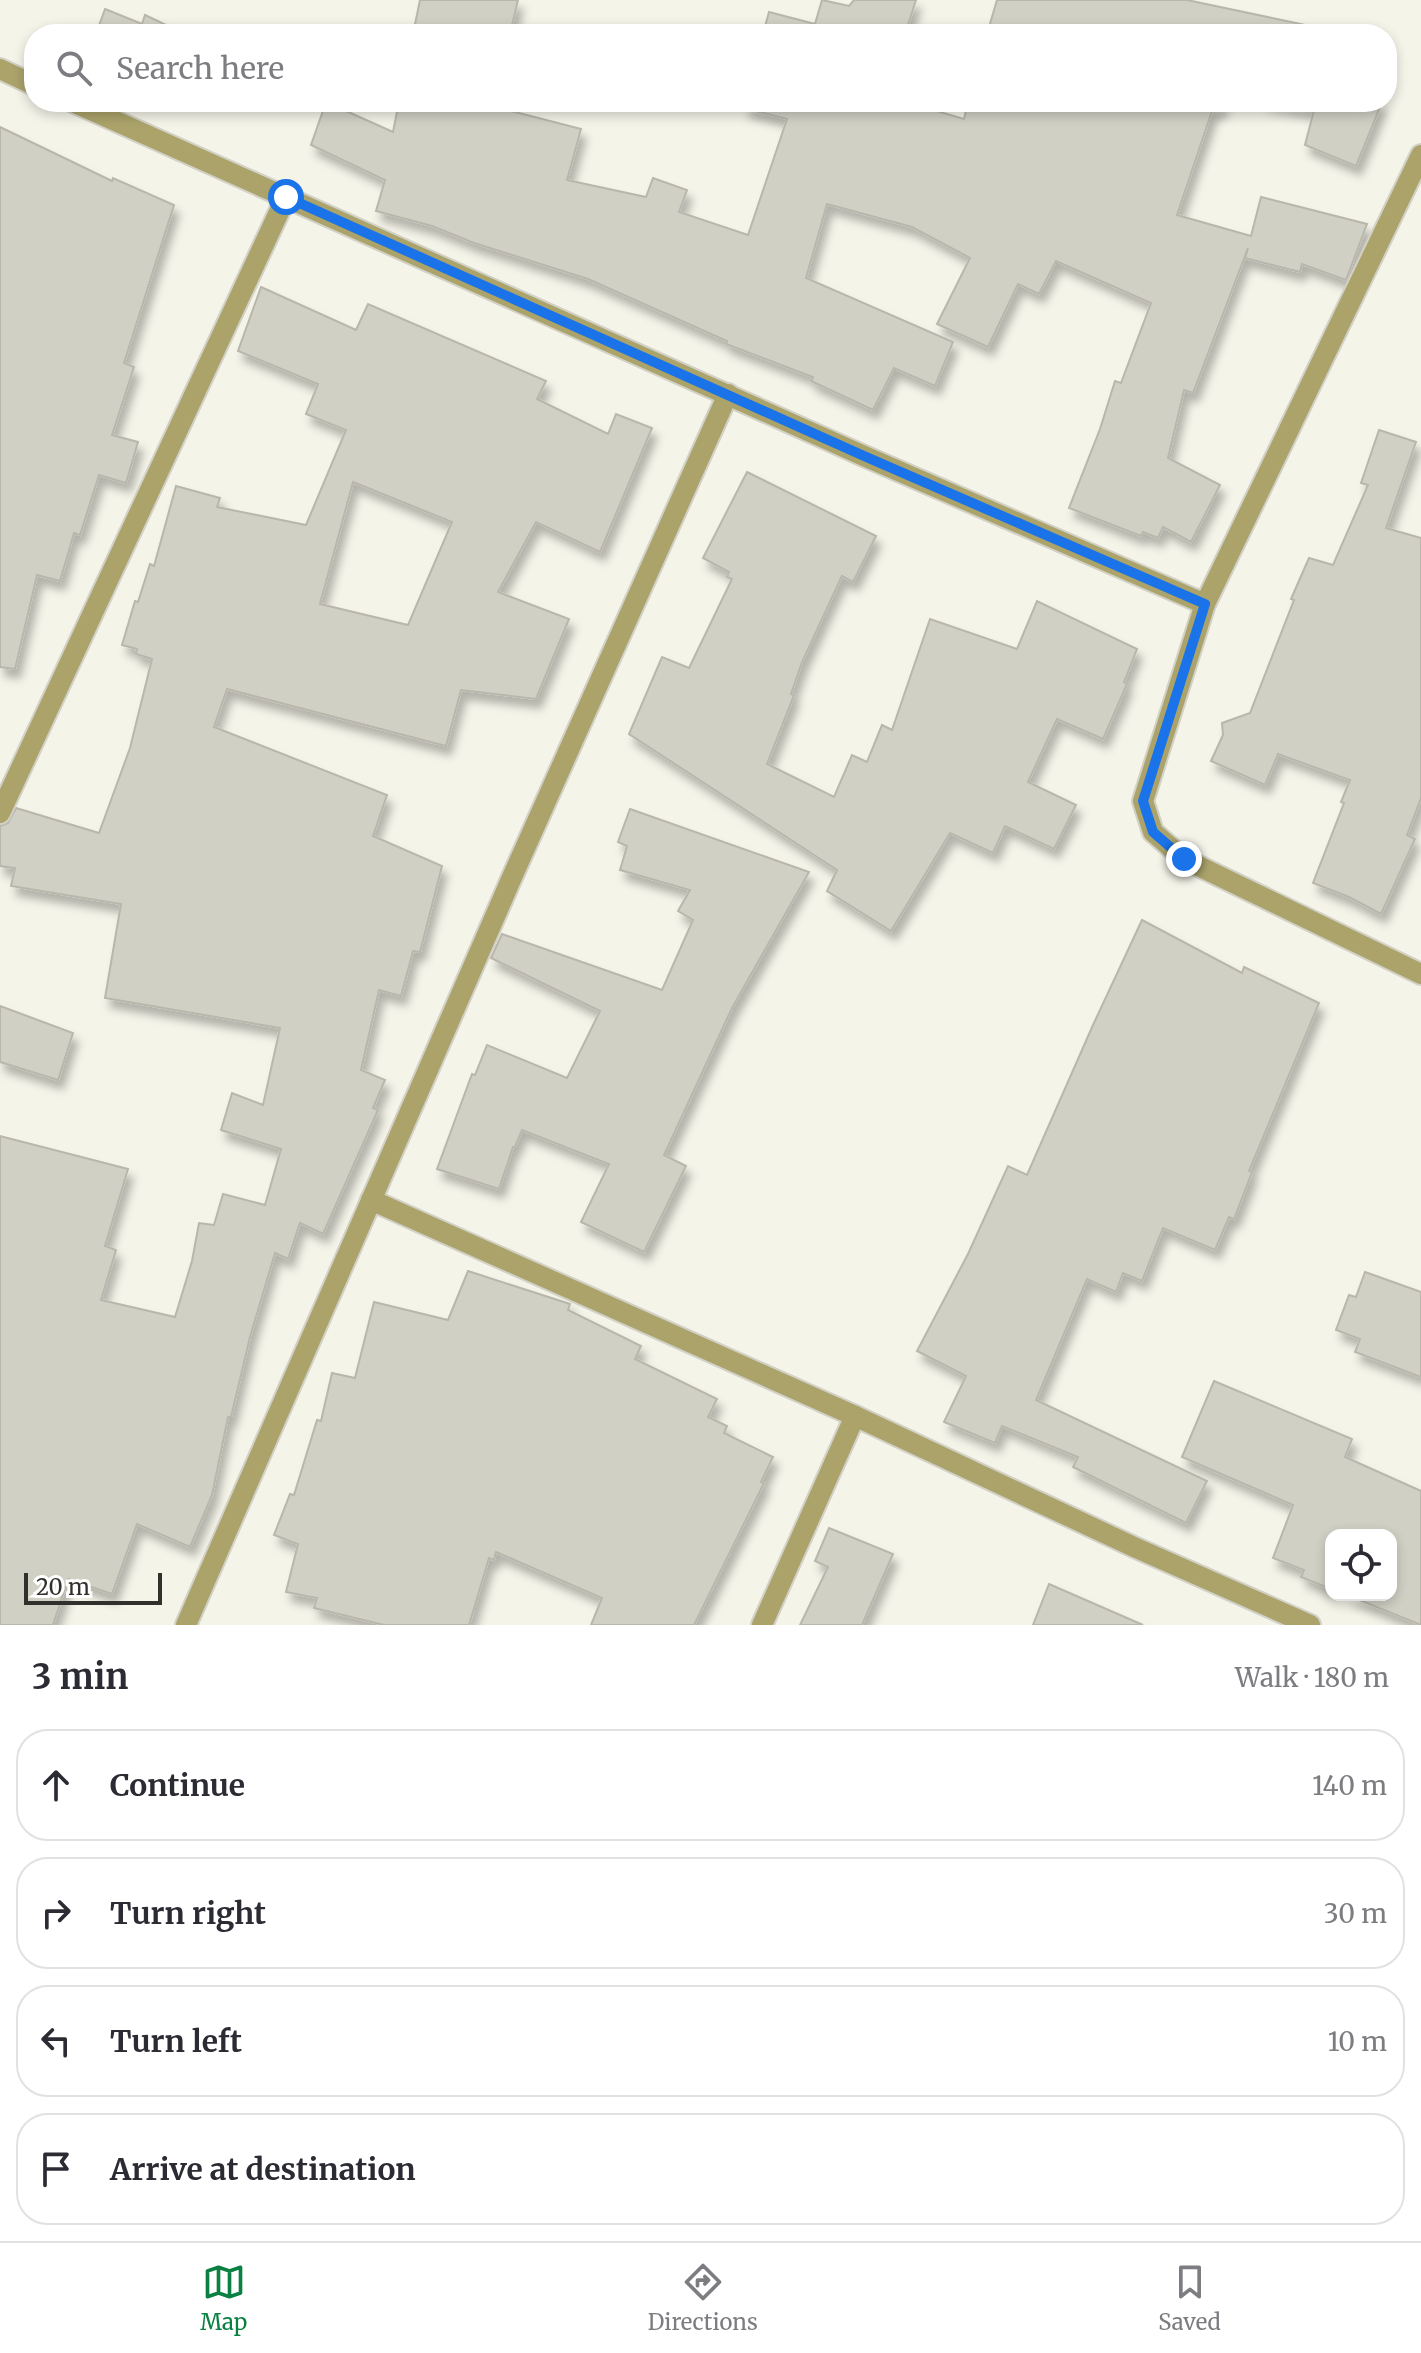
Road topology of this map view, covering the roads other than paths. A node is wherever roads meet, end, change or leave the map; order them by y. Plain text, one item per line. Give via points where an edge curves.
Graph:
1 (0, 69) edge
2 (24, 80) edge
3 (95, 112) edge
4 (1421, 155) edge
5 (286, 197) junction
6 (728, 394) junction
7 (1205, 604) junction
8 (0, 813) edge
9 (1421, 974) edge
10 (371, 1200) junction
11 (855, 1416) junction
12 (186, 1625) edge
13 (762, 1625) edge
14 (1310, 1625) edge

1 - 2 street
3 - 5 street
4 - 7 street
5 - 6 street
5 - 8 street
6 - 7 street
6 - 10 street
7 - 9 street via 1143,801 1153,832 1184,859
10 - 11 street
10 - 12 street
11 - 13 street
11 - 14 street

